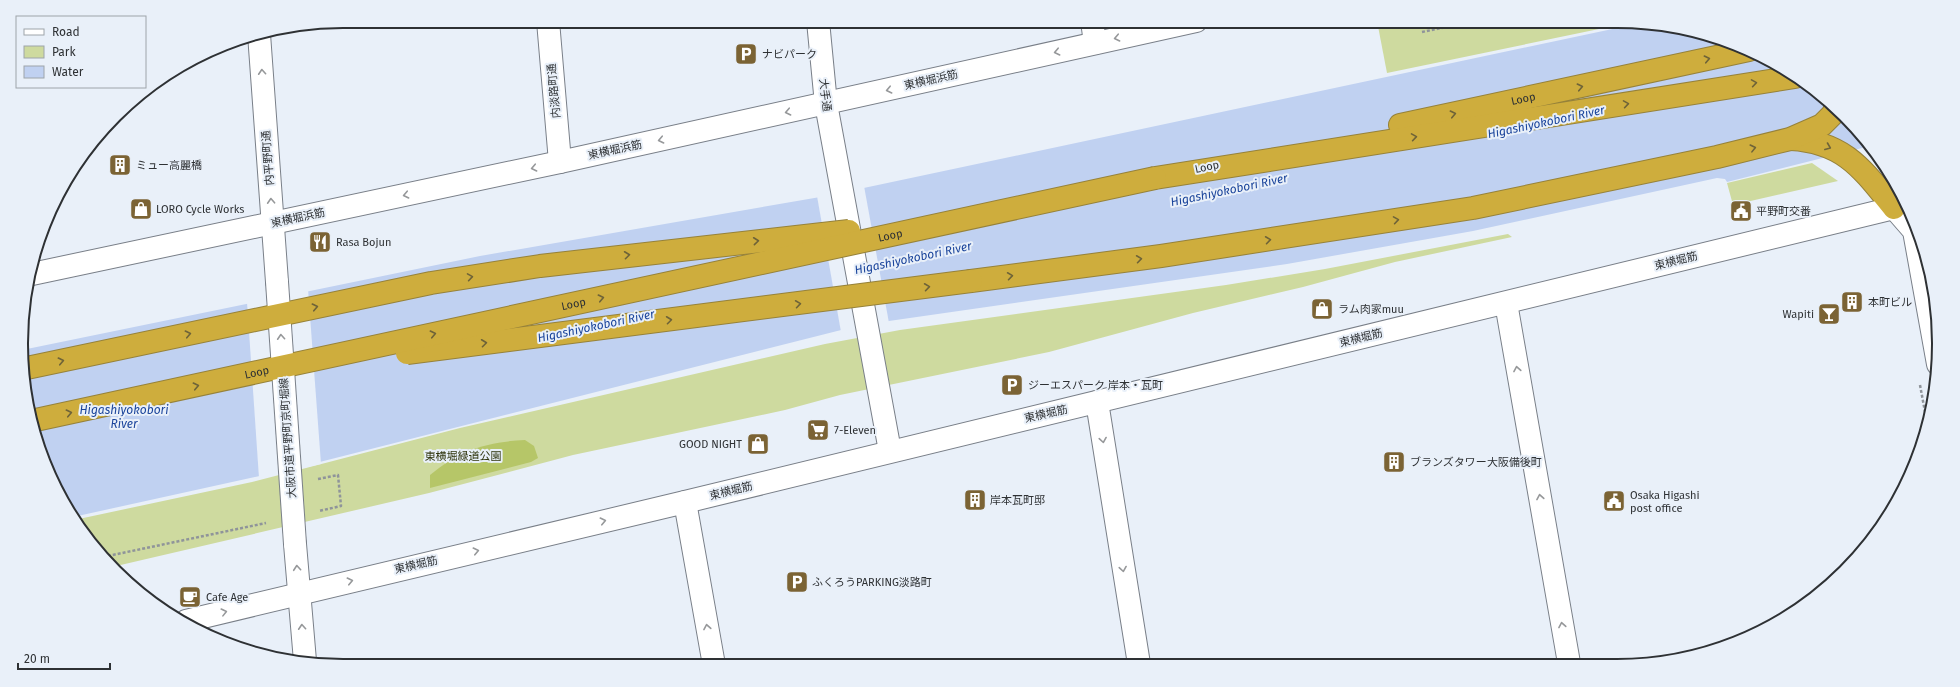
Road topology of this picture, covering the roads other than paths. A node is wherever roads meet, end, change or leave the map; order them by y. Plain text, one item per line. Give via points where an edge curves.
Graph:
1 (549, 28) edge
2 (819, 28) edge
3 (1093, 28) edge
4 (1164, 28) edge
5 (259, 40) edge
6 (1095, 43) junction
7 (1738, 52) edge
8 (1787, 78) edge
9 (826, 104) junction
10 (1833, 114) edge
11 (1790, 139) junction
12 (560, 162) junction
13 (1155, 178) junction
14 (1900, 207) edge
15 (963, 218) junction
16 (272, 223) junction
17 (1917, 250) edge
18 (36, 273) edge
19 (277, 282) joint
20 (1506, 303) junction
21 (1931, 326) edge
22 (29, 367) edge
23 (238, 377) junction
24 (1097, 402) junction
25 (38, 420) edge
26 (890, 451) junction
27 (685, 502) junction
28 (300, 593) junction
29 (191, 620) edge
30 (305, 656) edge
31 (713, 659) edge
32 (1138, 659) edge
33 (1568, 659) edge

1 - 12 street, 内淡路町通
2 - 9 street, 大手通
3 - 6 street
4 -> 6 street, 東横堀浜筋
16 -> 5 street, 内平野町通
6 -> 9 street, 東横堀浜筋
13 -> 7 highway, Loop
13 -> 8 highway
9 -> 12 street, 東横堀浜筋
9 - 26 street, 大手通, bridge via 877,392
10 - 11 highway via 1822,125
11 -> 14 highway via 1815,142 1839,151 1860,166 1876,186
23 -> 11 highway, bridge via 450,347 1161,256 1324,232 1473,208 1717,157
12 -> 16 street, 東横堀浜筋
13 - 15 highway, Loop, bridge
14 - 20 street, 東横堀筋
22 -> 15 highway, bridge via 432,283 556,264
23 -> 15 highway, Loop, bridge
16 - 18 street, 東横堀浜筋
16 - 19 street, 内平野町通
17 - 21 street
28 -> 19 street, 大阪市道平野町京町堀線, bridge
20 - 24 street, 東横堀筋
33 -> 20 street
25 -> 23 highway, Loop, bridge
24 - 26 street, 東横堀筋
24 -> 32 street
26 - 27 street, 東横堀筋
28 -> 27 street, 東横堀筋
31 -> 27 street
29 -> 28 street, 東横堀筋
30 -> 28 street, 大阪市道平野町京町堀線

